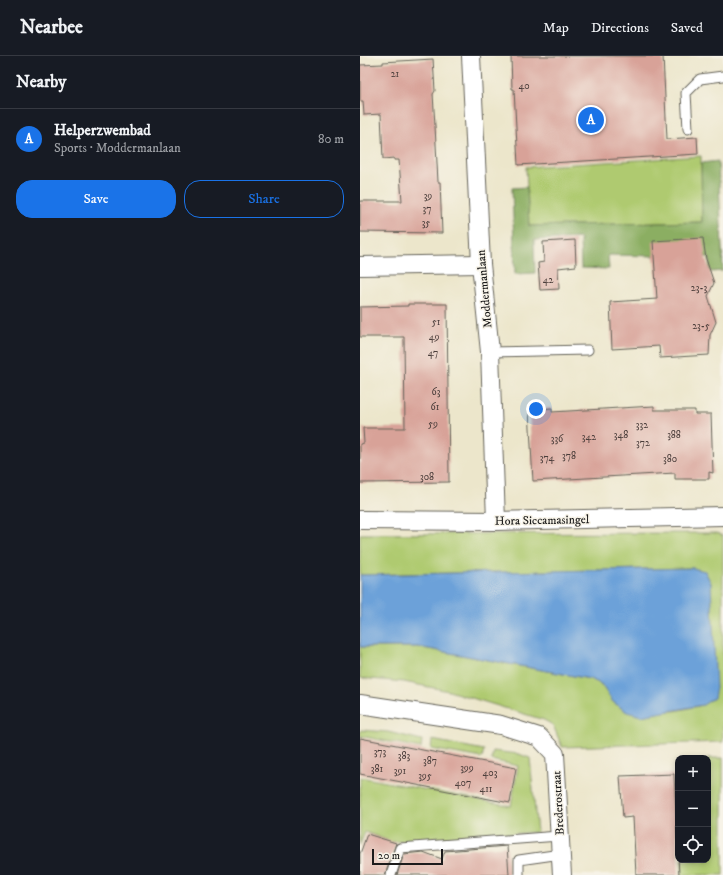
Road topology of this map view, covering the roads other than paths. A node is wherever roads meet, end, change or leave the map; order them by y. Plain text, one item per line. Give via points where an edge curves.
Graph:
1 (471, 56) edge
2 (723, 76) edge
3 (688, 129) dead end
4 (481, 264) junction
5 (360, 266) edge
6 (588, 350) dead end
7 (490, 352) junction
8 (723, 516) edge
9 (360, 520) edge
10 (496, 521) junction
11 (360, 704) edge
12 (560, 845) junction
13 (391, 875) edge
14 (519, 875) edge
15 (562, 875) edge

1 - 4 street, Moddermanlaan
2 - 3 lane via 700,79 686,93
4 - 5 street
4 - 7 street, Moddermanlaan
6 - 7 lane
7 - 10 street, Moddermanlaan
8 - 10 street, Hora Siccamasingel
9 - 10 street, Hora Siccamasingel
11 - 12 street, Brederostraat via 502,725 539,737 555,754
12 - 13 lane via 400,848
12 - 14 lane via 518,860
12 - 15 street, Brederostraat

